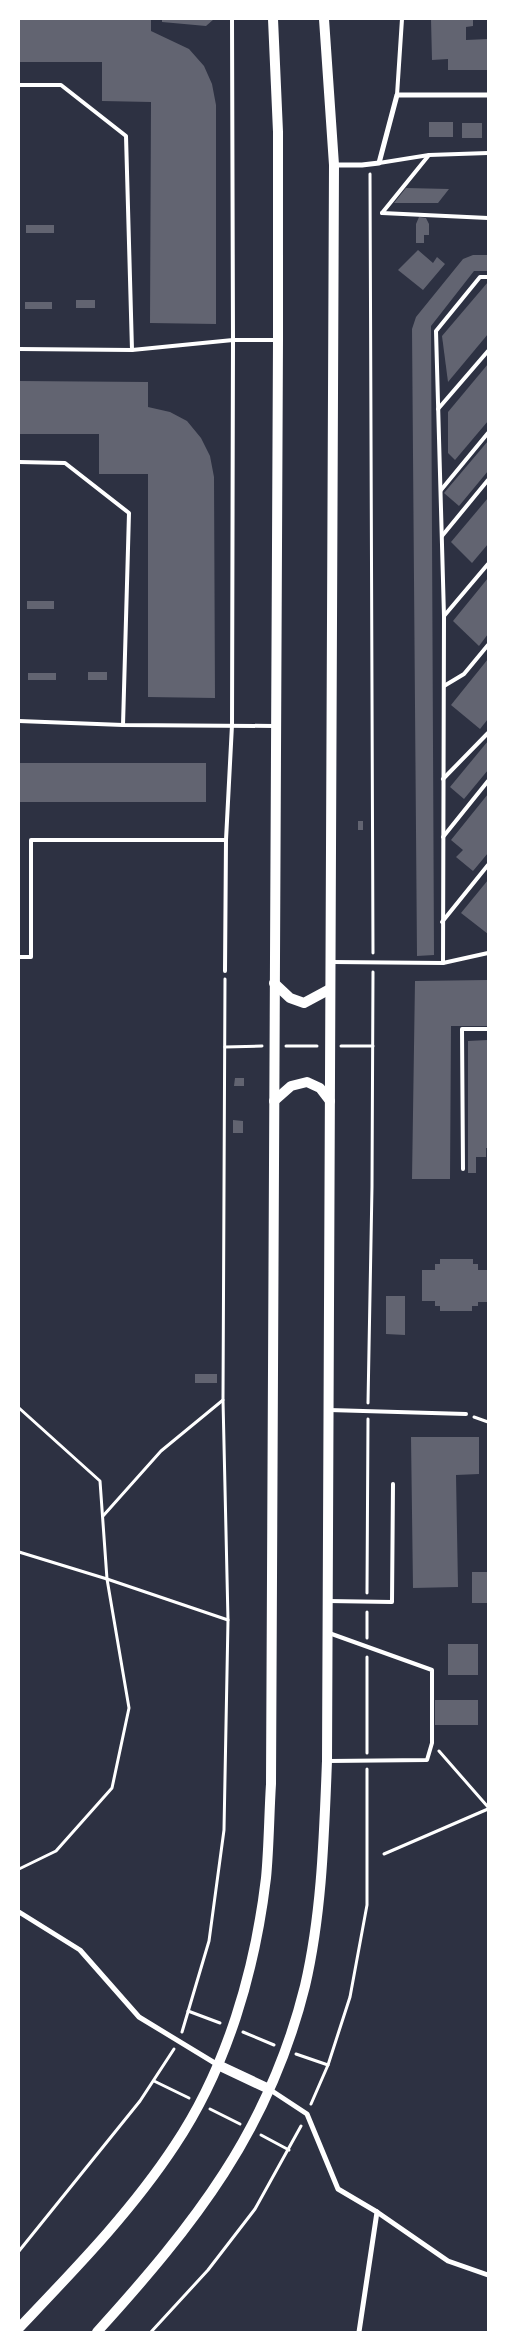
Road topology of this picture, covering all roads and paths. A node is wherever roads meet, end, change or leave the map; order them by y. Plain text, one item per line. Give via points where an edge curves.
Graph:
1 (232, 19) edge
2 (273, 19) edge
3 (324, 19) edge
4 (402, 19) edge
5 (19, 85) edge
6 (397, 95) junction
7 (488, 95) edge
8 (488, 152) edge
9 (429, 155) junction
10 (379, 163) junction
11 (370, 164) junction
12 (334, 165) junction
13 (488, 218) edge
14 (488, 277) edge
15 (234, 340) junction
16 (278, 340) junction
17 (19, 349) edge
18 (132, 350) junction
19 (488, 351) edge
20 (438, 410) junction
21 (488, 433) edge
22 (19, 462) edge
23 (488, 480) edge
24 (441, 490) junction
25 (442, 536) junction
26 (488, 564) edge
27 (444, 616) junction
28 (488, 645) edge
29 (444, 686) junction
30 (19, 721) edge
31 (123, 725) junction
32 (232, 725) junction
33 (276, 726) junction
34 (488, 733) edge
35 (443, 778) junction
36 (488, 781) edge
37 (443, 837) junction
38 (226, 840) junction
39 (488, 865) edge
40 (442, 922) junction
41 (488, 947) edge
42 (486, 953) edge
43 (19, 957) edge
44 (330, 962) junction
45 (373, 962) junction
46 (443, 963) junction
47 (225, 971) joint
48 (274, 983) junction
49 (330, 989) junction
50 (488, 1029) edge
51 (274, 1046) junction
52 (331, 1046) junction
53 (373, 1046) junction
54 (225, 1047) junction
55 (330, 1101) junction
56 (274, 1102) junction
57 (463, 1169) dead end
58 (223, 1400) junction
59 (19, 1408) edge
60 (329, 1410) junction
61 (368, 1411) junction
62 (466, 1414) joint
63 (488, 1422) edge
64 (393, 1484) dead end
65 (102, 1517) junction
66 (19, 1552) edge
67 (106, 1579) junction
68 (367, 1600) junction
69 (328, 1601) junction
70 (228, 1620) junction
71 (328, 1632) junction
72 (368, 1647) junction
73 (432, 1743) junction
74 (367, 1760) junction
75 (327, 1761) junction
76 (488, 1808) edge
77 (384, 1854) dead end
78 (19, 1869) edge
79 (19, 1912) edge
80 (188, 2011) junction
81 (232, 2028) junction
82 (180, 2041) junction
83 (286, 2050) junction
84 (218, 2065) junction
85 (328, 2065) junction
86 (154, 2080) junction
87 (270, 2090) junction
88 (199, 2103) junction
89 (306, 2114) junction
90 (251, 2129) junction
91 (289, 2150) junction
92 (377, 2212) junction
93 (19, 2251) edge
94 (488, 2275) edge
95 (19, 2328) edge
96 (97, 2332) edge
97 (151, 2332) edge
98 (359, 2332) edge

1 - 15 lane
2 - 16 main road via 278,132
3 - 12 main road
4 - 6 lane
5 - 18 lane via 61,84 126,136
6 - 7 street
6 - 10 street
8 - 9 lane
9 - 10 lane
9 - 13 lane via 382,214
10 - 11 street
11 - 12 street
11 - 45 path
12 - 44 main road
14 - 20 lane via 480,277 436,331
15 - 16 lane
15 - 18 lane
15 - 32 lane
16 - 33 main road
17 - 18 lane
19 - 20 lane
20 - 24 lane
21 - 24 lane
22 - 31 lane via 65,462 129,513
23 - 25 lane
24 - 25 lane
25 - 27 lane
26 - 27 lane
27 - 29 lane
28 - 29 lane via 464,674
29 - 35 lane
30 - 31 lane
31 - 32 lane
32 - 33 lane
32 - 38 lane
33 - 48 main road
34 - 35 lane
35 - 37 lane
36 - 37 lane
37 - 40 lane
38 - 43 lane via 31,840 31,957
38 - 47 lane
39 - 40 lane
40 - 46 lane
41 - 42 lane
42 - 46 lane
44 - 45 lane
44 - 49 main road
45 - 46 lane
45 - 53 path
47 - 54 path
48 - 49 main road via 290,998 304,1003
48 - 51 main road
49 - 52 main road
50 - 57 lane via 462,1029
51 - 52 path
51 - 54 path
51 - 56 main road
52 - 53 path
52 - 55 main road
53 - 61 path
54 - 58 path
55 - 56 main road via 320,1088 307,1082 291,1086
55 - 60 main road
56 - 81 main road via 271,1784 266,1878 250,1966
58 - 65 path via 161,1451
58 - 70 path
59 - 65 path via 100,1482
60 - 61 lane
60 - 69 main road
61 - 62 lane
61 - 68 path
62 - 63 path
64 - 68 lane via 392,1602
65 - 67 path
66 - 67 path
67 - 70 path
67 - 78 path via 129,1708 112,1788 56,1851
68 - 69 lane
68 - 72 path
69 - 71 main road
70 - 80 path via 224,1830 209,1942
71 - 72 lane
71 - 75 main road
72 - 73 lane via 432,1670
72 - 74 path
73 - 74 lane via 427,1760
73 - 76 path
74 - 75 lane
74 - 85 path via 368,1905 350,1996
75 - 83 main road via 316,1922 305,1985
76 - 77 path
79 - 82 street via 80,1950 140,2017
80 - 81 path
80 - 82 path
81 - 83 path
81 - 84 main road
82 - 84 street
82 - 86 path
83 - 85 path
83 - 87 main road
84 - 87 main road
84 - 88 main road
85 - 89 path
86 - 88 path
86 - 93 path
87 - 89 street
87 - 90 main road
88 - 90 path
88 - 95 main road via 176,2144 140,2193 100,2243
89 - 91 path
89 - 92 street via 338,2189
90 - 91 path
90 - 96 main road via 199,2213 159,2264
91 - 97 path via 255,2209 208,2270
92 - 94 street via 448,2261
92 - 98 street

